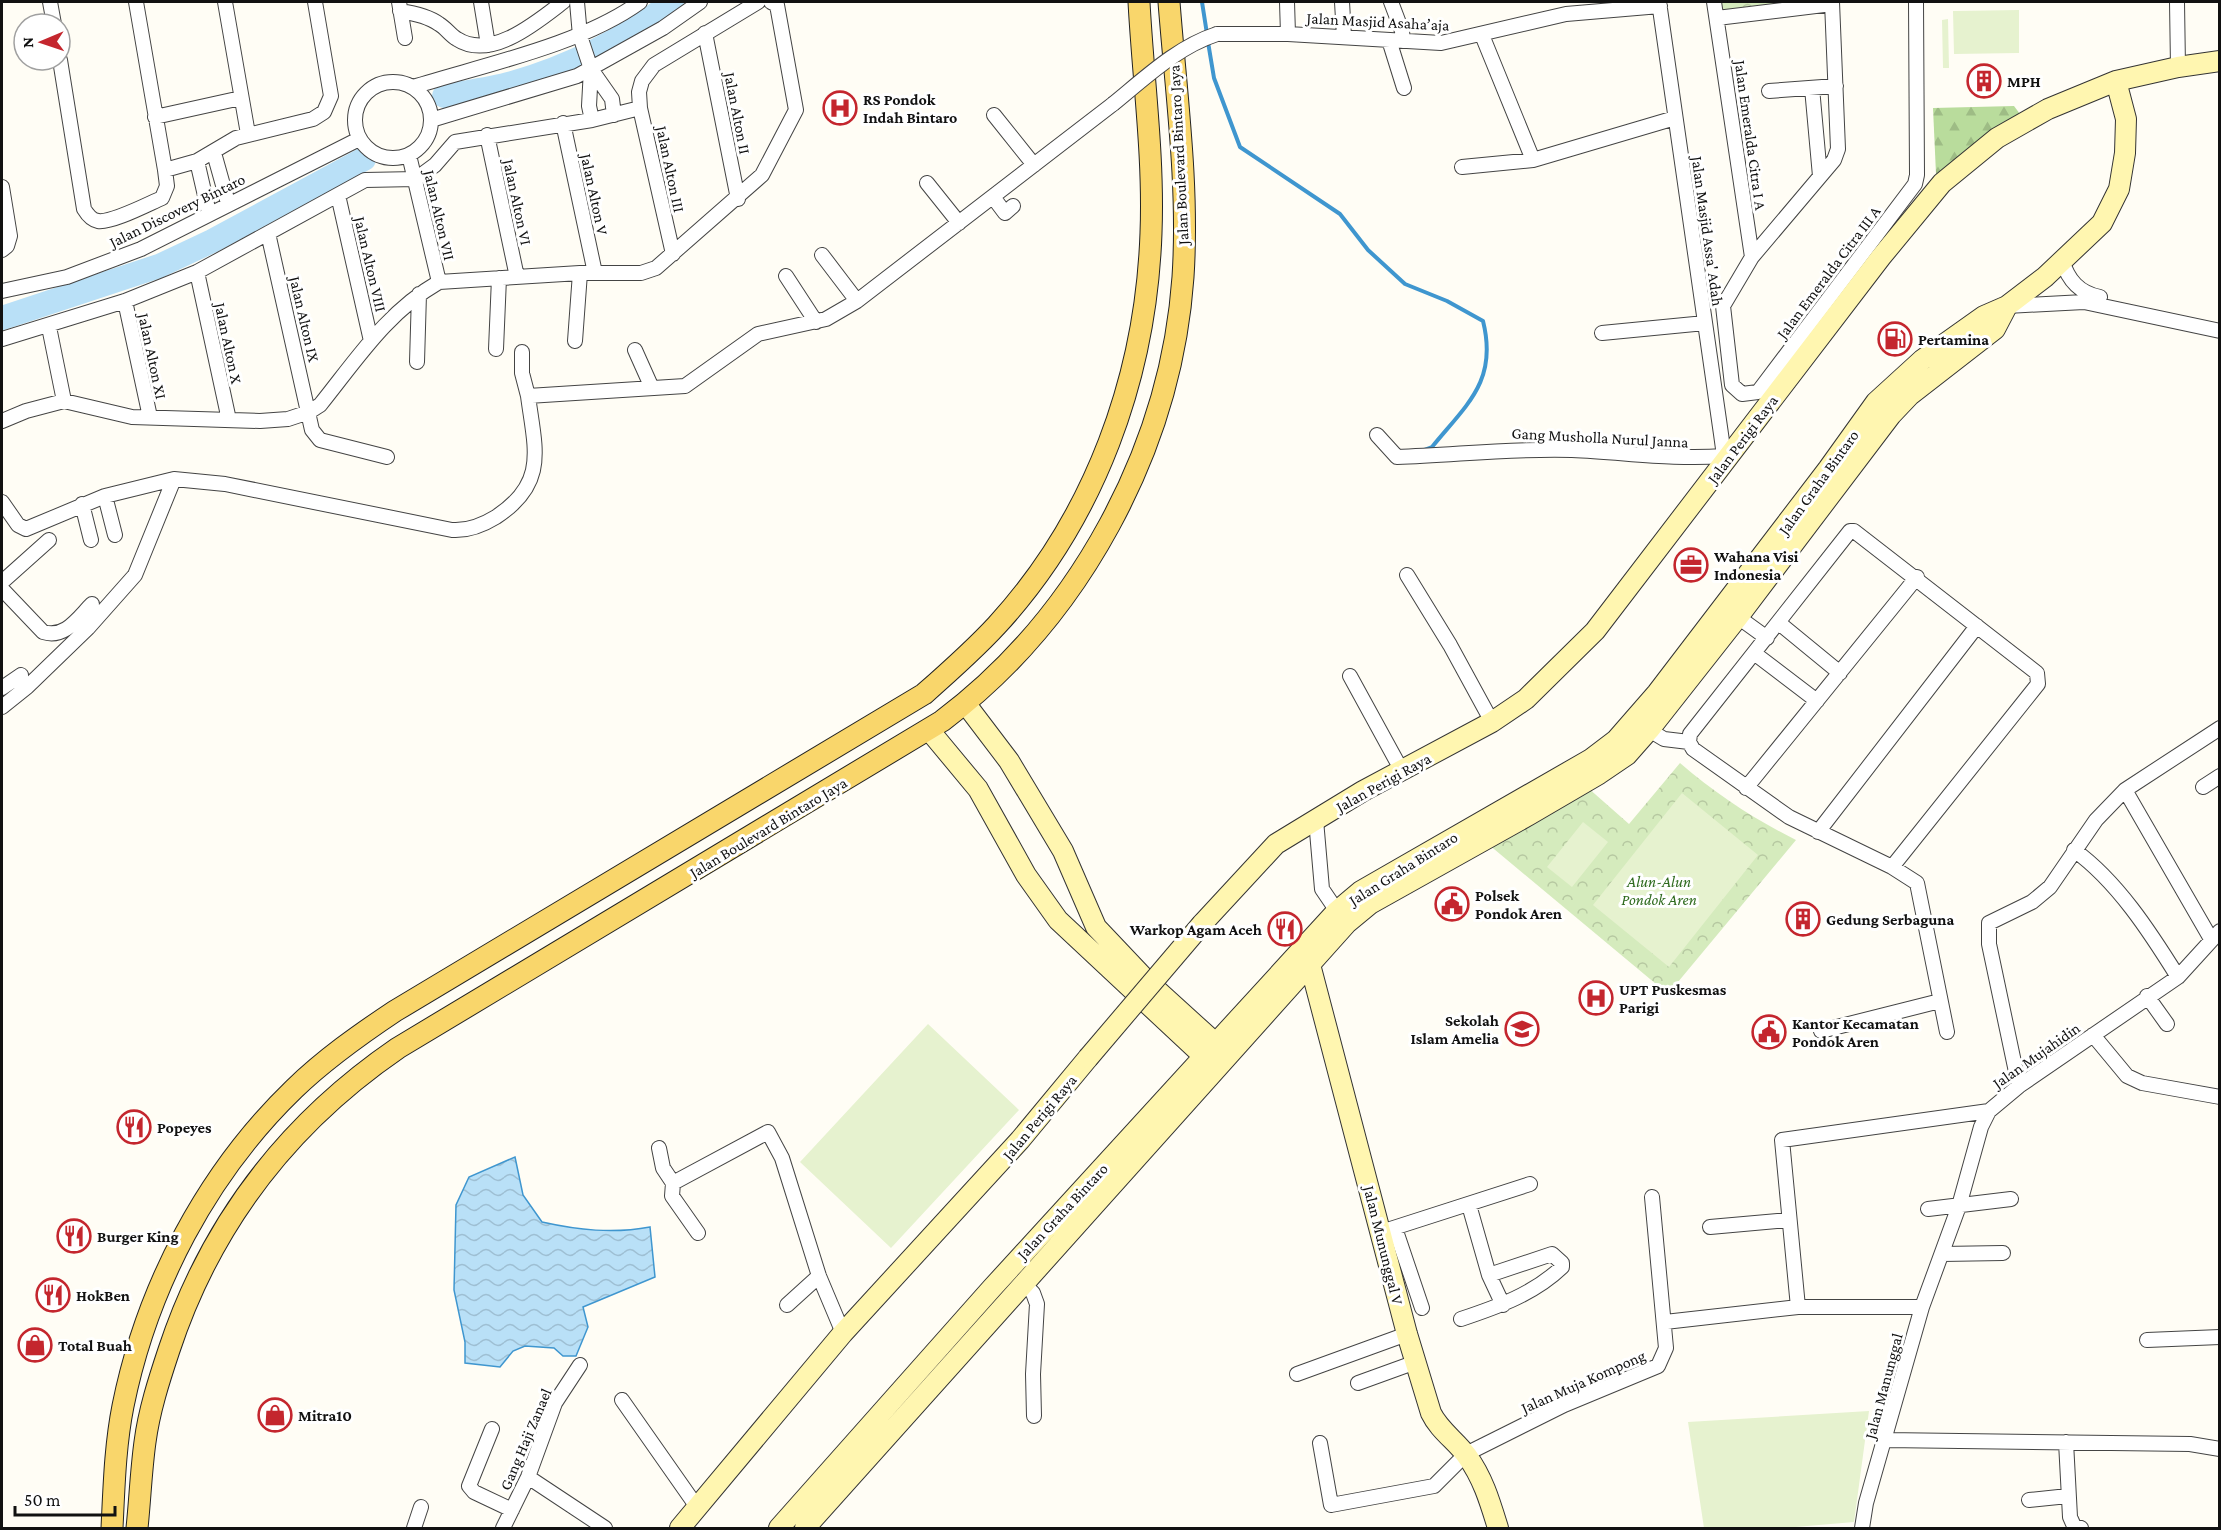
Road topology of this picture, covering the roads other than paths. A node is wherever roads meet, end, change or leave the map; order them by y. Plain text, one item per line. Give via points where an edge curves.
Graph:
1 (136, 2) edge
2 (225, 2) edge
3 (315, 2) edge
4 (481, 2) edge
5 (563, 2) edge
6 (577, 2) edge
7 (585, 2) edge
8 (640, 2) edge
9 (700, 2) edge
10 (758, 2) edge
11 (1138, 2) edge
12 (1169, 2) edge
13 (1287, 2) edge
14 (1342, 2) edge
15 (1391, 2) edge
16 (1714, 2) edge
17 (1916, 2) edge
18 (2177, 2) edge
19 (774, 3) edge
20 (1832, 3) edge
21 (1660, 4) edge
22 (399, 6) edge
23 (1717, 18) junction
24 (705, 33) junction
25 (1288, 34) junction
26 (1482, 35) junction
27 (1344, 36) junction
28 (405, 38) dead end
29 (581, 40) junction
30 (1396, 41) junction
31 (488, 45) junction
32 (2220, 62) edge
33 (589, 65) junction
34 (2178, 67) junction
35 (62, 72) edge
36 (2141, 75) junction
37 (2116, 81) junction
38 (1836, 86) junction
39 (413, 87) junction
40 (1404, 88) dead end
41 (1812, 88) junction
42 (1769, 91) dead end
43 (241, 98) junction
44 (640, 108) junction
45 (614, 115) junction
46 (994, 115) dead end
47 (155, 117) junction
48 (1675, 118) junction
49 (2126, 119) junction
50 (431, 120) junction
51 (592, 120) junction
52 (563, 123) junction
53 (248, 134) junction
54 (487, 135) junction
55 (359, 139) junction
56 (214, 153) junction
57 (409, 155) junction
58 (1533, 160) junction
59 (197, 162) junction
60 (1034, 165) junction
61 (1461, 167) dead end
62 (165, 170) junction
63 (1820, 176) junction
64 (416, 179) junction
65 (927, 183) dead end
66 (2, 187) edge
67 (339, 195) junction
68 (993, 196) junction
69 (738, 199) junction
70 (228, 203) junction
71 (1013, 206) dead end
72 (209, 213) junction
73 (960, 223) junction
74 (268, 233) junction
75 (2, 250) edge
76 (673, 254) junction
77 (822, 255) dead end
78 (1752, 257) junction
79 (2062, 260) junction
80 (197, 272) junction
81 (580, 273) junction
82 (595, 273) junction
83 (786, 276) dead end
84 (517, 277) junction
85 (499, 278) junction
86 (439, 282) junction
87 (2, 291) edge
88 (419, 294) junction
89 (2085, 298) junction
90 (125, 301) junction
91 (857, 301) junction
92 (2007, 306) junction
93 (816, 322) junction
94 (1143, 322) junction
95 (1705, 322) junction
96 (2220, 322) edge
97 (49, 327) junction
98 (1177, 329) junction
99 (2220, 331) edge
100 (1602, 333) dead end
101 (2, 339) edge
102 (371, 341) junction
103 (575, 341) dead end
104 (496, 349) dead end
105 (635, 350) dead end
106 (522, 352) dead end
107 (417, 362) dead end
108 (652, 388) junction
109 (528, 396) junction
110 (64, 401) junction
111 (309, 412) junction
112 (150, 417) junction
113 (228, 420) junction
114 (2, 421) edge
115 (1377, 435) dead end
116 (387, 457) dead end
117 (1726, 457) junction
118 (174, 479) junction
119 (105, 496) junction
120 (2, 502) edge
121 (82, 504) junction
122 (115, 535) dead end
123 (49, 540) dead end
124 (91, 540) dead end
125 (1407, 575) dead end
126 (1917, 577) junction
127 (2, 582) edge
128 (2, 589) edge
129 (92, 604) dead end
130 (1731, 612) junction
131 (1779, 623) junction
132 (1977, 626) junction
133 (1767, 638) junction
134 (1754, 653) junction
135 (1840, 673) junction
136 (21, 675) dead end
137 (1350, 676) dead end
138 (2, 688) edge
139 (1817, 701) junction
140 (965, 703) junction
141 (2, 706) edge
142 (1491, 722) junction
143 (2220, 728) edge
144 (929, 730) junction
145 (1649, 730) junction
146 (1689, 742) junction
147 (1402, 771) junction
148 (2220, 776) edge
149 (2203, 787) dead end
150 (1746, 788) junction
151 (2125, 790) junction
152 (1316, 820) junction
153 (1818, 832) junction
154 (1473, 835) junction
155 (2074, 850) junction
156 (1892, 867) junction
157 (1342, 918) junction
158 (2215, 935) edge
159 (1307, 954) junction
160 (2178, 978) junction
161 (2147, 996) junction
162 (1940, 1001) junction
163 (2167, 1024) dead end
164 (1821, 1031) dead end
165 (1947, 1032) dead end
166 (2094, 1035) junction
167 (1217, 1057) junction
168 (2019, 1086) junction
169 (2220, 1097) edge
170 (1989, 1111) junction
171 (659, 1148) dead end
172 (673, 1183) junction
173 (1530, 1184) dead end
174 (1652, 1197) dead end
175 (2011, 1199) dead end
176 (1469, 1205) junction
177 (1959, 1206) junction
178 (1928, 1209) dead end
179 (1789, 1220) junction
180 (1710, 1227) dead end
181 (1388, 1230) junction
182 (698, 1233) dead end
183 (2002, 1253) dead end
184 (1942, 1254) junction
185 (1489, 1275) junction
186 (819, 1276) junction
187 (1023, 1283) junction
188 (992, 1288) junction
189 (1007, 1301) junction
190 (787, 1305) dead end
191 (1503, 1305) junction
192 (1922, 1307) junction
193 (1422, 1308) dead end
194 (1798, 1308) junction
195 (1461, 1319) dead end
196 (1665, 1322) junction
197 (843, 1333) junction
198 (1407, 1334) junction
199 (2220, 1337) edge
200 (2147, 1340) dead end
201 (1416, 1362) junction
202 (580, 1365) dead end
203 (1297, 1374) dead end
204 (1358, 1383) dead end
205 (622, 1400) dead end
206 (1034, 1416) dead end
207 (492, 1428) dead end
208 (1886, 1440) junction
209 (2066, 1442) junction
210 (1320, 1443) dead end
211 (2220, 1449) edge
212 (1466, 1454) junction
213 (528, 1477) junction
214 (2068, 1496) junction
215 (2029, 1500) dead end
216 (421, 1507) dead end
217 (697, 1507) junction
218 (512, 1510) junction
219 (112, 1528) edge
220 (137, 1528) edge
221 (414, 1528) edge
222 (503, 1528) edge
223 (605, 1528) edge
224 (680, 1528) edge
225 (779, 1528) edge
226 (805, 1528) edge
227 (1498, 1528) edge
228 (1862, 1528) edge
229 (2080, 1528) edge

1 - 47 street
2 - 43 street
3 - 53 street via 331,93 329,104 313,119
4 - 31 street
5 - 31 street via 529,28
6 - 29 street
7 - 29 street
8 - 29 street
9 - 33 street via 663,28
10 - 24 street
11 - 94 main road, Jalan Boulevard Bintaro Jaya via 1151,231
12 - 98 main road, Jalan Boulevard Bintaro Jaya via 1184,203 1183,279
13 - 25 street
14 - 27 street
15 - 30 street via 1402,31
16 - 23 street, Jalan Emeralda Citra I A
17 - 78 street, Jalan Emeralda Citra III A via 1915,184 1758,392 1751,395 1742,394 1732,385 1722,312 1725,300
18 - 34 street
19 - 69 street via 796,110 762,175
20 - 23 street
20 - 38 street
21 - 26 street, Jalan Masjid Asaha’aja via 1566,14
21 - 48 street, Jalan Masjid Assa' Adah
22 - 28 street
22 - 31 street via 439,23 466,44
23 - 78 street, Jalan Emeralda Citra I A
24 - 44 street, Jalan Alton III via 654,65 642,81
24 - 69 street, Jalan Alton II
25 - 27 street, Jalan Masjid Asaha’aja
25 - 60 street, Jalan Masjid Asaha’aja, bridge via 1217,34 1192,44
26 - 30 street, Jalan Masjid Asaha’aja via 1441,43
26 - 58 street
27 - 30 street, Jalan Masjid Asaha’aja
29 - 33 street
29 - 39 street
30 - 40 street
32 - 34 street, Jalan Perigi Raya
33 - 45 street via 612,99
33 - 50 street via 577,76
33 - 51 street
34 - 36 street, Jalan Perigi Raya
35 - 62 street via 87,214 105,221 162,198 167,186
36 - 37 street, Jalan Perigi Raya
36 - 49 street, Jalan Graha Bintaro
37 - 49 street, Jalan Graha Bintaro
37 - 117 street, Jalan Perigi Raya via 2017,126 1942,183
38 - 41 street
38 - 63 street via 1838,149
39 - 50 street via 429,107
39 - 55 street via 389,82 366,92 355,115
41 - 42 street
41 - 63 street
43 - 47 street
43 - 53 street
44 - 45 street
44 - 76 street, Jalan Alton III
45 - 51 street
46 - 60 street
47 - 62 street
48 - 58 street
48 - 95 street, Jalan Masjid Assa' Adah
49 - 79 street, Jalan Graha Bintaro via 2123,172 2116,199 2103,223
50 - 57 street via 427,137
51 - 52 street
52 - 54 street
52 - 82 street, Jalan Alton V
53 - 56 street
54 - 64 street via 455,142
54 - 84 street, Jalan Alton VI
55 - 57 street via 370,152 385,158
55 - 70 street, Jalan Discovery Bintaro
56 - 59 street
56 - 70 street
57 - 64 street, Jalan Alton VII
58 - 61 street
59 - 62 street
59 - 72 street
60 - 68 street, Jalan Masjid Asaha’aja
63 - 78 street
64 - 67 street via 364,180
64 - 86 street, Jalan Alton VII
65 - 73 street
66 - 75 street via 10,236
67 - 74 street
67 - 102 street, Jalan Alton VIII
68 - 71 street via 1005,213
68 - 73 street, Jalan Masjid Asaha’aja
69 - 76 street
70 - 72 street, Jalan Discovery Bintaro
72 - 87 street, Jalan Discovery Bintaro via 141,249 67,277
73 - 91 street, Jalan Masjid Asaha’aja
74 - 80 street
74 - 111 street, Jalan Alton IX
76 - 82 street via 656,268 641,273
77 - 91 street
79 - 89 street via 2067,277
79 - 92 street, Jalan Graha Bintaro
80 - 90 street
80 - 113 street, Jalan Alton X
81 - 82 street
81 - 84 street
81 - 103 street
83 - 93 street
84 - 85 street
85 - 86 street
85 - 104 street
86 - 88 street
88 - 102 street via 391,315
88 - 107 street
89 - 92 street
89 - 96 street
89 - 99 street
90 - 97 street
90 - 112 street, Jalan Alton XI
91 - 93 street, Jalan Masjid Asaha’aja
92 - 130 street, Jalan Graha Bintaro via 1995,329 1910,395 1891,415
93 - 108 street, Jalan Masjid Asaha’aja via 761,332 685,386
94 - 98 main road via 1165,334
94 - 219 main road, Jalan Boulevard Bintaro Jaya via 1123,404 1102,462 1076,516 1023,595 949,672 901,709 395,1011 321,1064 266,1118 243,1145 182,1240 150,1310 123,1407
95 - 100 street
95 - 117 street, Jalan Masjid Assa' Adah
97 - 101 street
97 - 110 street
98 - 140 main road, Jalan Boulevard Bintaro Jaya via 1163,394 1146,446 1118,507 1048,617
102 - 111 street via 320,405
105 - 108 street
106 - 109 street
108 - 109 street, Jalan Masjid Asaha’aja
109 - 118 street via 536,460 533,473 519,500 489,521 461,531 225,484
110 - 112 street via 132,417
110 - 114 street
111 - 113 street via 288,419
111 - 116 street, Jalan Alton IX via 312,430 320,440
112 - 113 street
115 - 117 street, Gang Musholla Nurul Janna via 1392,454 1404,457 1499,449
117 - 142 street, Jalan Perigi Raya via 1595,631 1526,699
118 - 119 street
118 - 141 street via 135,575 88,628
119 - 121 street
119 - 122 street
120 - 121 street via 18,525 26,529
121 - 124 street
123 - 127 street
125 - 142 street
126 - 131 street via 1850,531
126 - 132 street
126 - 135 street
128 - 129 street via 50,635 65,631
130 - 133 street
130 - 145 street, Jalan Graha Bintaro
130 - 154 street, Jalan Graha Bintaro via 1616,740
131 - 133 street
131 - 135 street
132 - 153 street
132 - 156 street via 2037,673 2038,684
133 - 134 street
134 - 139 street
134 - 146 street via 1690,734
135 - 139 street
136 - 138 street
137 - 147 street
139 - 150 street
140 - 144 main road, Jalan Boulevard Bintaro Jaya
140 - 167 street via 1010,761 1063,851 1096,927
142 - 147 street, Jalan Perigi Raya
143 - 151 street
144 - 167 street via 978,789 1026,875 1058,920
144 - 220 main road, Jalan Boulevard Bintaro Jaya via 398,1048 345,1087 299,1130 228,1222 206,1259 179,1321 159,1380 145,1441
145 - 146 street via 1664,739
145 - 154 street, Jalan Graha Bintaro via 1627,754 1599,774
146 - 150 street
147 - 152 street, Jalan Perigi Raya
148 - 149 street
150 - 153 street
151 - 155 street
151 - 158 street
152 - 157 street via 1322,889
152 - 197 street, Jalan Perigi Raya, bridge via 1276,844 1202,924 1020,1140
153 - 156 street
154 - 157 street, Jalan Graha Bintaro
155 - 160 street via 2117,892
155 - 168 street via 2042,895 1991,921 1987,928
156 - 162 street via 1917,883
157 - 159 street, Jalan Graha Bintaro
158 - 160 street, Jalan Mujahidin
159 - 167 street, Jalan Graha Bintaro
159 - 181 street, Jalan Mununggal V
160 - 161 street, Jalan Mujahidin
161 - 163 street
161 - 166 street, Jalan Mujahidin
162 - 164 street
162 - 165 street
166 - 168 street, Jalan Mujahidin
166 - 169 street via 2127,1076 2142,1083
167 - 187 street, Jalan Graha Bintaro
167 - 188 street, Jalan Graha Bintaro
168 - 170 street, Jalan Mujahidin
170 - 177 street, Jalan Mujahidin
170 - 179 street via 1782,1140
171 - 172 street via 663,1167
172 - 182 street via 672,1196
172 - 186 street via 768,1132 782,1158
173 - 176 street
174 - 196 street, Jalan Muja Kompong
175 - 177 street
176 - 181 street
176 - 185 street
177 - 178 street
177 - 184 street, Jalan Mujahidin
179 - 180 street
179 - 194 street
181 - 193 street
181 - 198 street, Jalan Mununggal V
183 - 184 street
184 - 192 street, Jalan Manunggal
185 - 191 street
185 - 191 street via 1552,1254 1560,1258 1563,1267 1557,1272
186 - 190 street
186 - 197 street
187 - 189 street, Jalan Graha Bintaro
187 - 206 street via 1037,1304
188 - 189 street
188 - 225 street, Jalan Graha Bintaro
189 - 226 street, Jalan Graha Bintaro
191 - 195 street
192 - 194 street
192 - 208 street, Jalan Manunggal
194 - 196 street
196 - 212 street, Jalan Muja Kompong via 1666,1348 1658,1366 1564,1405
197 - 217 street, Jalan Perigi Raya
198 - 201 street, Jalan Mununggal V
198 - 203 street
199 - 200 street
201 - 204 street
201 - 212 street, Jalan Mununggal V via 1435,1420
202 - 213 street, Gang Haji Zanael via 555,1403
205 - 217 street
207 - 218 street via 469,1486
208 - 209 street
208 - 228 street, Jalan Manunggal
209 - 211 street via 2190,1444
209 - 214 street
210 - 212 street via 1330,1503 1335,1506 1434,1486
212 - 227 street, Jalan Mununggal V via 1481,1477
213 - 218 street, Gang Haji Zanael
213 - 223 street
214 - 215 street
214 - 229 street via 2071,1522
216 - 221 street
217 - 224 street, Jalan Perigi Raya
218 - 222 street, Gang Haji Zanael

